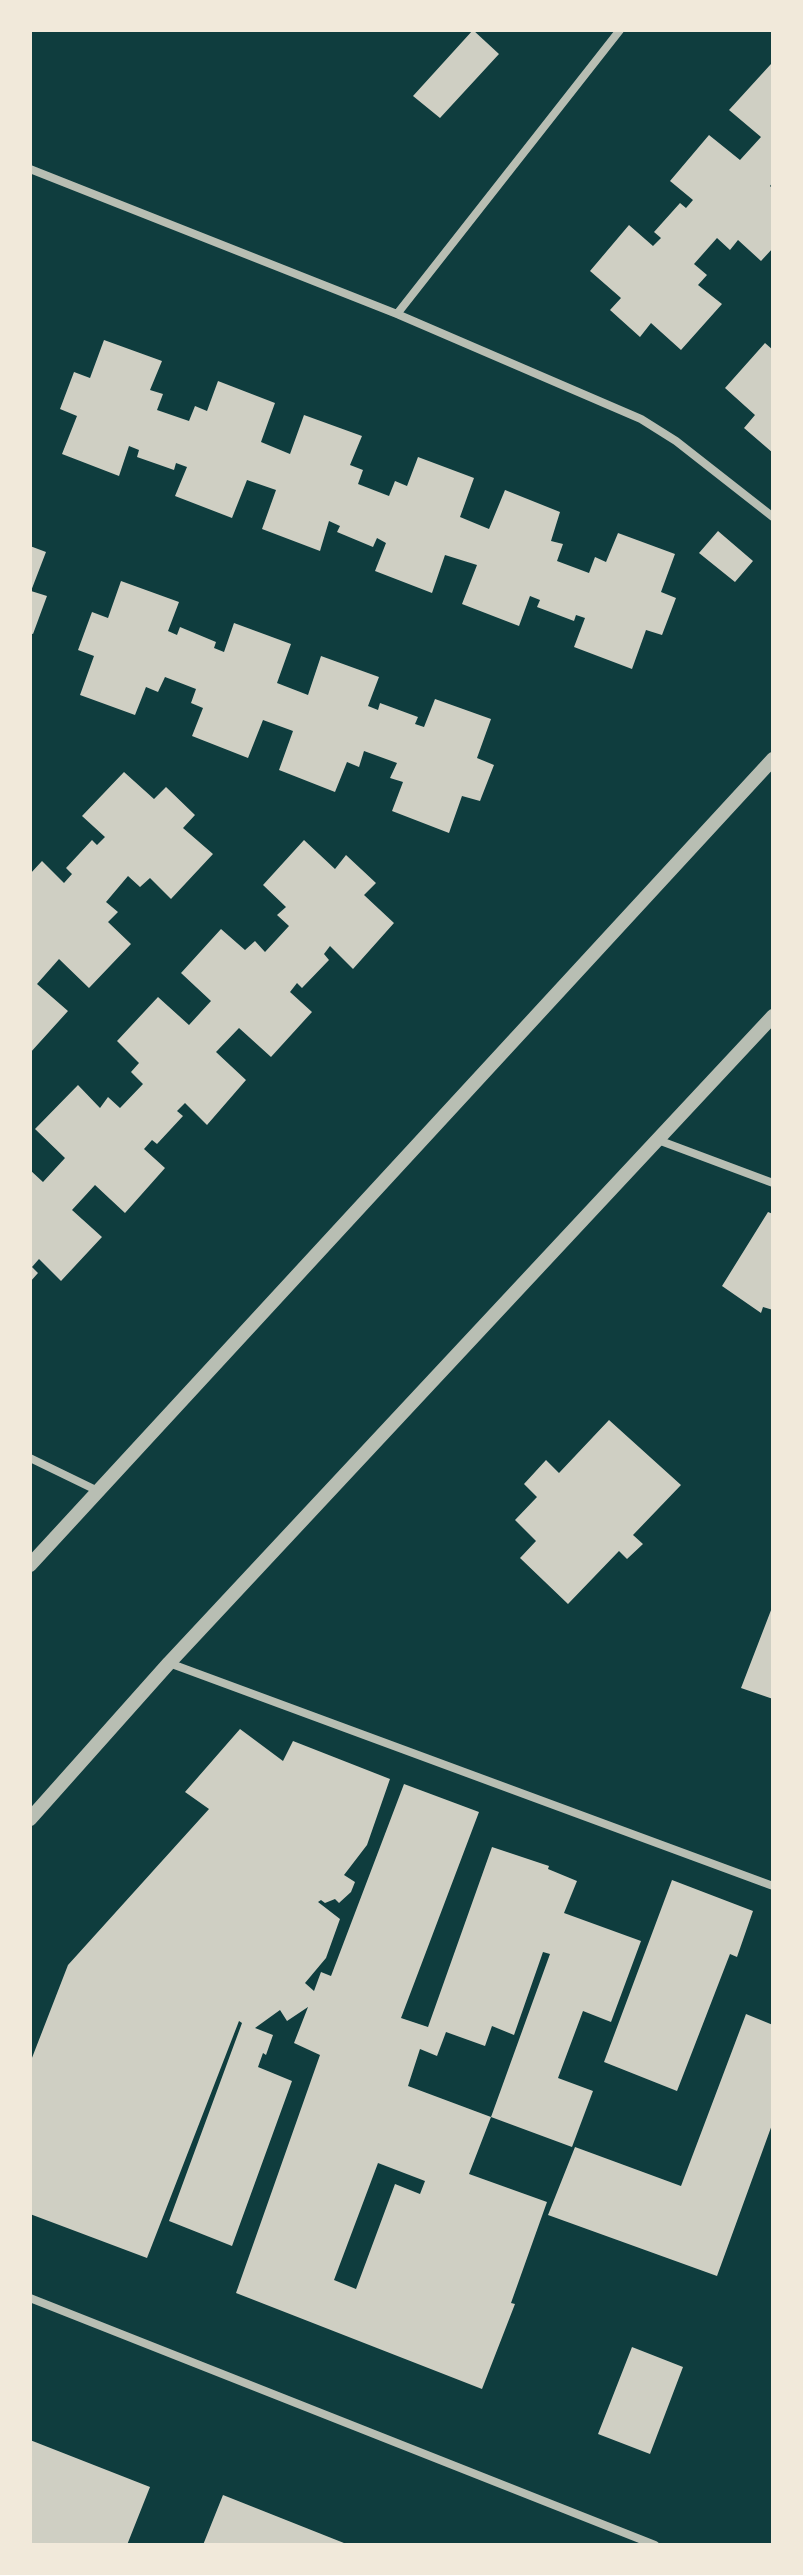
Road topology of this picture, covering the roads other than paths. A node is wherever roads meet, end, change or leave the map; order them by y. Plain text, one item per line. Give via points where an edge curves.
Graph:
1 (620, 30) edge
2 (30, 169) edge
3 (397, 314) junction
4 (773, 517) edge
5 (773, 759) edge
6 (773, 1016) edge
7 (658, 1140) junction
8 (773, 1183) edge
9 (30, 1458) edge
10 (98, 1491) junction
11 (30, 1565) edge
12 (169, 1663) junction
13 (30, 1819) edge
14 (773, 1886) edge
15 (30, 2298) edge
16 (631, 2541) edge
17 (655, 2545) edge

1 - 3 street
2 - 3 street
3 - 4 street via 641,419
5 - 10 street
6 - 7 street
7 - 8 street
7 - 12 street
9 - 10 street
10 - 11 street
12 - 13 street
12 - 14 street
15 - 16 street
16 - 17 street

